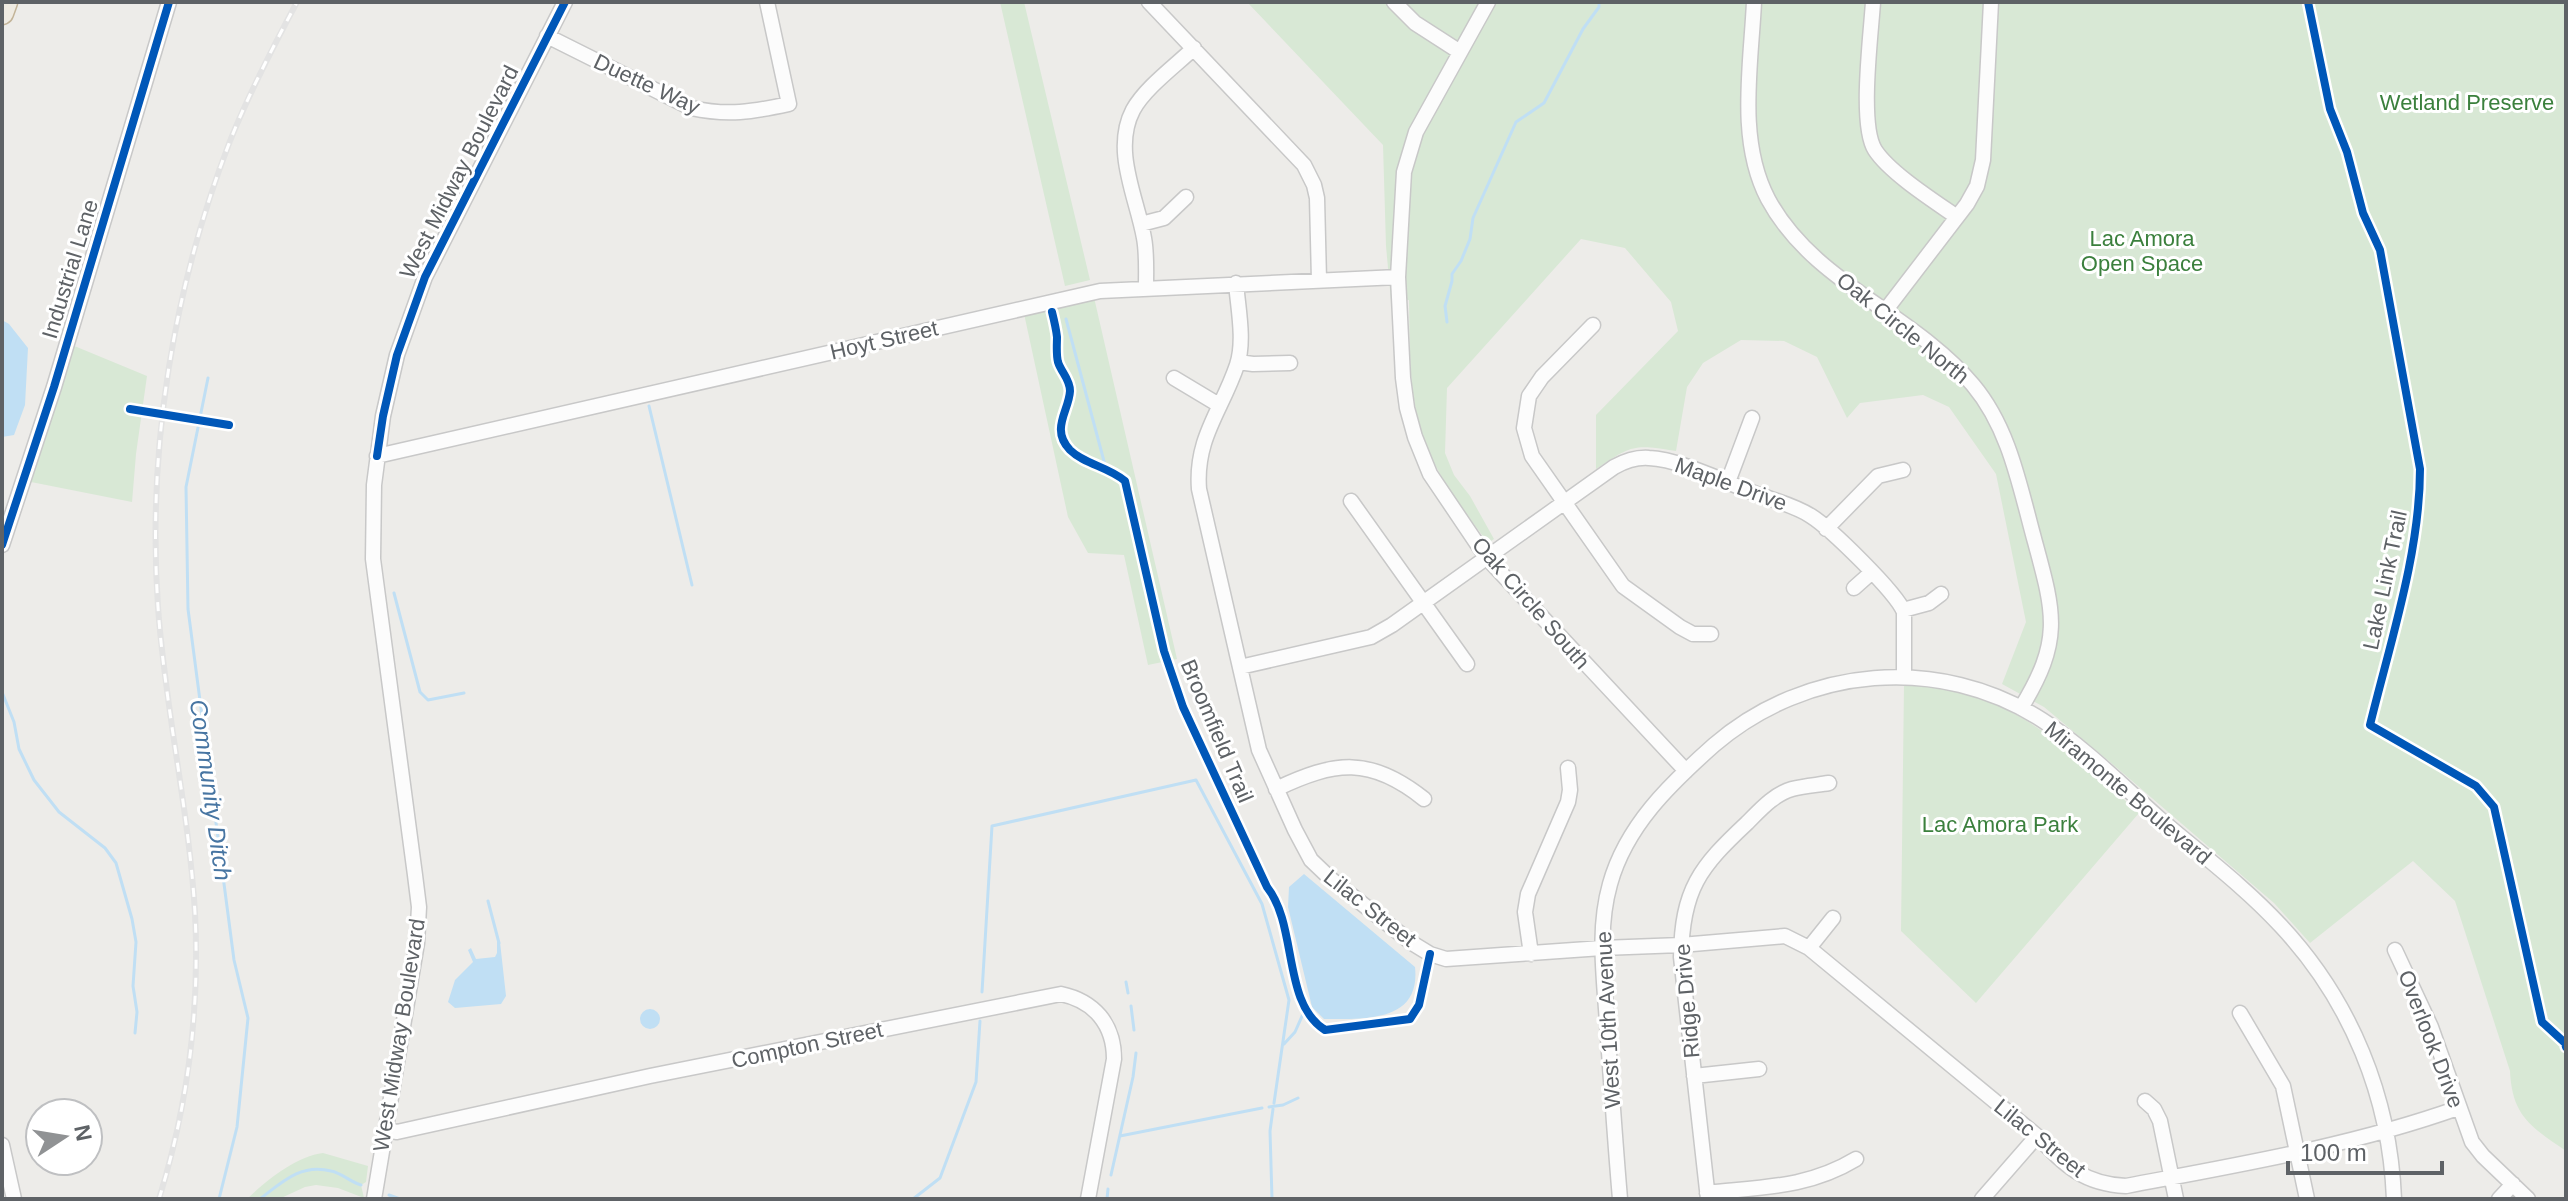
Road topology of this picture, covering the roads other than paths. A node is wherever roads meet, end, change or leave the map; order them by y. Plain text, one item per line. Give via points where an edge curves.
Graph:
1 (6, 2) edge
2 (169, 2) edge
3 (565, 2) edge
4 (767, 2) edge
5 (1149, 2) edge
6 (1394, 2) edge
7 (1488, 2) edge
8 (1754, 2) edge
9 (1873, 2) edge
10 (1991, 2) edge
11 (2, 13) edge
12 (547, 36) junction
13 (1194, 48) junction
14 (1460, 52) junction
15 (1186, 197) dead end
16 (1957, 217) junction
17 (1141, 224) junction
18 (1398, 277) junction
19 (1319, 280) junction
20 (1236, 283) junction
21 (1146, 287) junction
22 (1885, 311) junction
23 (1593, 325) dead end
24 (1238, 362) junction
25 (1290, 363) dead end
26 (1174, 378) dead end
27 (1219, 405) junction
28 (1752, 418) dead end
29 (377, 456) junction
30 (1903, 470) dead end
31 (1728, 482) junction
32 (1351, 501) dead end
33 (1563, 503) junction
34 (1826, 529) junction
35 (2, 545) edge
36 (1486, 557) junction
37 (1872, 572) junction
38 (1854, 588) dead end
39 (1941, 594) dead end
40 (1423, 602) junction
41 (1903, 610) junction
42 (1711, 634) dead end
43 (1467, 664) dead end
44 (1240, 667) junction
45 (1904, 677) junction
46 (2021, 708) junction
47 (1568, 768) dead end
48 (1686, 771) junction
49 (1829, 783) dead end
50 (1276, 789) junction
51 (1424, 799) dead end
52 (1833, 918) dead end
53 (1681, 945) junction
54 (1602, 948) junction
55 (1809, 948) junction
56 (2395, 950) dead end
57 (1531, 954) junction
58 (2240, 1013) dead end
59 (1759, 1069) dead end
60 (1694, 1076) junction
61 (2145, 1101) dead end
62 (2458, 1108) junction
63 (385, 1130) junction
64 (2387, 1131) junction
65 (2037, 1136) junction
66 (2, 1145) edge
67 (2298, 1152) junction
68 (1856, 1159) dead end
69 (2171, 1176) junction
70 (2513, 1184) junction
71 (1708, 1196) edge
72 (14, 1199) edge
73 (374, 1199) edge
74 (1088, 1199) edge
75 (1620, 1199) edge
76 (1982, 1199) edge
77 (2176, 1199) edge
78 (2307, 1199) edge
79 (2394, 1199) edge
80 (2499, 1199) edge
81 (2528, 1199) edge

1 - 11 highway
2 - 35 street, Industrial Lane
3 - 12 street, West Midway Boulevard
4 - 12 street, Duette Way via 789,104 750,113 691,108
5 - 13 street
6 - 14 street via 1415,23
7 - 14 street, Oak Circle South
8 - 22 street, Oak Circle North via 1749,129 1763,188 1800,243
9 - 16 street via 1867,112 1871,141 1889,166
10 - 16 street via 1981,174
12 - 29 street, West Midway Boulevard via 425,277 397,355
13 - 17 street via 1140,100 1127,126 1124,151
13 - 19 street via 1310,175 1317,198
14 - 18 street, Oak Circle South via 1408,156
15 - 17 street via 1164,218
16 - 22 street
17 - 21 street
18 - 19 street, Hoyt Street
18 - 36 street, Oak Circle South via 1403,378 1415,437 1430,474
19 - 20 street, Hoyt Street
20 - 21 street, Hoyt Street
20 - 24 street, Lilac Street
21 - 29 street, Hoyt Street via 1100,291
22 - 46 street, Oak Circle North via 1974,386 2010,455 2048,589 2052,623 2043,670
23 - 33 street via 1542,377 1529,396 1524,417 1532,456
24 - 25 street
24 - 27 street, Lilac Street
26 - 27 street
27 - 44 street, Lilac Street via 1197,467
28 - 31 street
29 - 63 street, West Midway Boulevard via 373,559 419,907
30 - 34 street via 1878,476
31 - 33 street, Maple Drive via 1664,460 1637,458 1614,467
31 - 34 street, Maple Drive via 1801,511
32 - 40 street
33 - 36 street, Maple Drive
33 - 42 street via 1634,595 1693,634
34 - 37 street, Maple Drive
36 - 40 street, Maple Drive
36 - 48 street, Oak Circle South
37 - 38 street
37 - 41 street, Maple Drive
39 - 41 street
40 - 43 street
40 - 44 street, Maple Drive via 1371,637
41 - 45 street
44 - 50 street, Lilac Street via 1259,750
45 - 46 street, Miramonte Boulevard via 1966,686
45 - 48 street, Miramonte Boulevard via 1841,681 1795,695 1742,723
46 - 64 street, Miramonte Boulevard via 2064,736 2154,813 2261,906 2299,947 2357,1039
47 - 57 street via 1568,802 1528,894
48 - 54 street, West 10th Avenue via 1641,819 1621,853 1605,902
49 - 53 street, Ridge Drive via 1778,796 1718,850 1689,896
50 - 51 street via 1306,775 1346,767 1381,773
50 - 57 street, Lilac Street via 1311,860 1412,943 1446,959
52 - 55 street
53 - 54 street, Lilac Street
53 - 55 street, Lilac Street via 1785,936
53 - 60 street, Ridge Drive
54 - 57 street, Lilac Street
54 - 75 street, West 10th Avenue
55 - 65 street, Lilac Street
56 - 62 street, Overlook Drive via 2431,1027
58 - 67 street via 2283,1086
59 - 60 street
60 - 71 street, Ridge Drive
61 - 69 street via 2160,1121
62 - 64 street, Lilac Street
62 - 70 street, Overlook Drive via 2478,1150
63 - 73 street, West Midway Boulevard
63 - 74 street, Compton Street via 1055,994 1077,998 1098,1012 1114,1047
64 - 67 street, Lilac Street
64 - 79 street, Miramonte Boulevard
65 - 69 street, Lilac Street via 2065,1165 2106,1185
65 - 76 street
66 - 72 street
67 - 69 street, Lilac Street
67 - 78 street
68 - 71 street via 1819,1178
69 - 77 street
70 - 80 street
70 - 81 street, Overlook Drive

